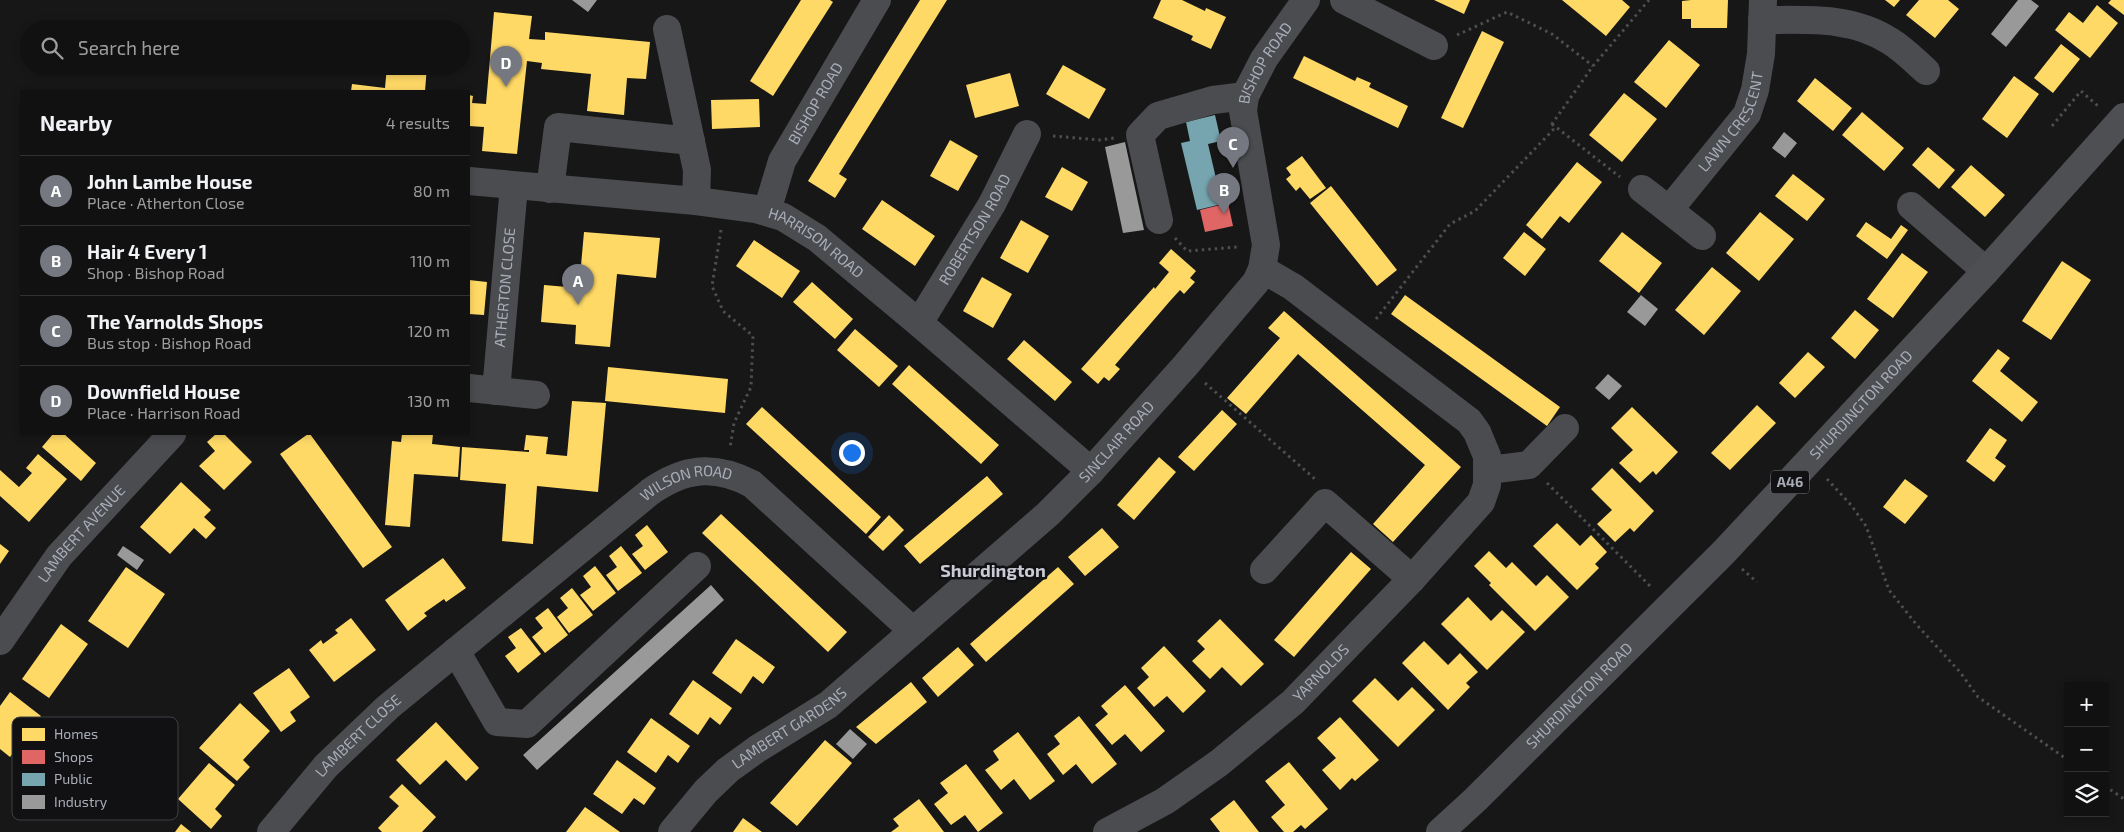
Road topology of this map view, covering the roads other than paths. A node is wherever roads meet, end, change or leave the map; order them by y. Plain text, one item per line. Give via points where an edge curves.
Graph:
1 (877, 0) edge
2 (1344, 0) edge
3 (1302, 1) edge
4 (1763, 10) edge
5 (667, 29) dead end
6 (1434, 46) road end
7 (1926, 71) dead end
8 (1245, 96) junction
9 (2121, 120) edge
10 (1027, 134) road end
11 (691, 142) junction
12 (470, 181) edge
13 (514, 186) junction
14 (550, 189) junction
15 (1642, 189) road end
16 (696, 201) junction
17 (1911, 206) dead end
18 (1669, 210) junction
19 (767, 211) junction
20 (1159, 220) road end
21 (1702, 236) dead end
22 (1264, 244) junction
23 (1986, 270) junction
24 (919, 323) junction
25 (470, 388) edge
26 (496, 391) junction
27 (536, 395) dead end
28 (1565, 428) dead end
29 (171, 435) edge
30 (1489, 470) junction
31 (1091, 471) junction
32 (697, 566) dead end
33 (1264, 570) dead end
34 (1412, 579) junction
35 (913, 631) junction
36 (0, 641) edge
37 (456, 651) junction
38 (271, 832) edge
39 (672, 832) edge
40 (1107, 832) edge
41 (1440, 832) edge

1 - 19 street, BISHOP ROAD via 782,161
2 - 6 street
3 - 8 street, BISHOP ROAD
4 - 7 street, LAWN CRESCENT via 1860,26 1892,42
4 - 18 street, LAWN CRESCENT via 1761,54 1747,114
5 - 11 street
8 - 20 street via 1213,100 1158,116 1140,135
8 - 22 street, BISHOP ROAD via 1244,111
9 - 23 main road, SHURDINGTON ROAD / A46
10 - 24 street, ROBERTSON ROAD via 992,204
11 - 14 street via 558,127
11 - 16 street via 697,170
12 - 13 street, HARRISON ROAD
13 - 14 street, HARRISON ROAD
13 - 26 street, ATHERTON CLOSE
14 - 16 street, HARRISON ROAD
15 - 18 street
16 - 19 street, HARRISON ROAD
17 - 23 street
18 - 21 street
19 - 24 street, HARRISON ROAD via 817,238
22 - 30 street, YARNOLDS via 1293,287 1469,421 1484,444
22 - 31 street, SINCLAIR ROAD via 1256,282 1186,366
23 - 41 main road, SHURDINGTON ROAD / A46 via 1724,552
24 - 31 street, HARRISON ROAD
25 - 26 street
26 - 27 street
28 - 30 street via 1529,465
29 - 36 street, LAMBERT AVENUE via 59,556
30 - 34 street, YARNOLDS via 1488,485 1481,502
31 - 35 street, SINCLAIR ROAD via 1048,514
32 - 37 street via 527,724 497,722
33 - 34 street via 1325,503
34 - 40 street, YARNOLDS via 1293,702 1219,764 1165,802
35 - 37 street, WILSON ROAD via 763,492 740,477 711,470 694,471 663,482
35 - 39 street, LAMBERT GARDENS via 828,705 728,770
37 - 38 street, LAMBERT CLOSE via 388,707 326,766

